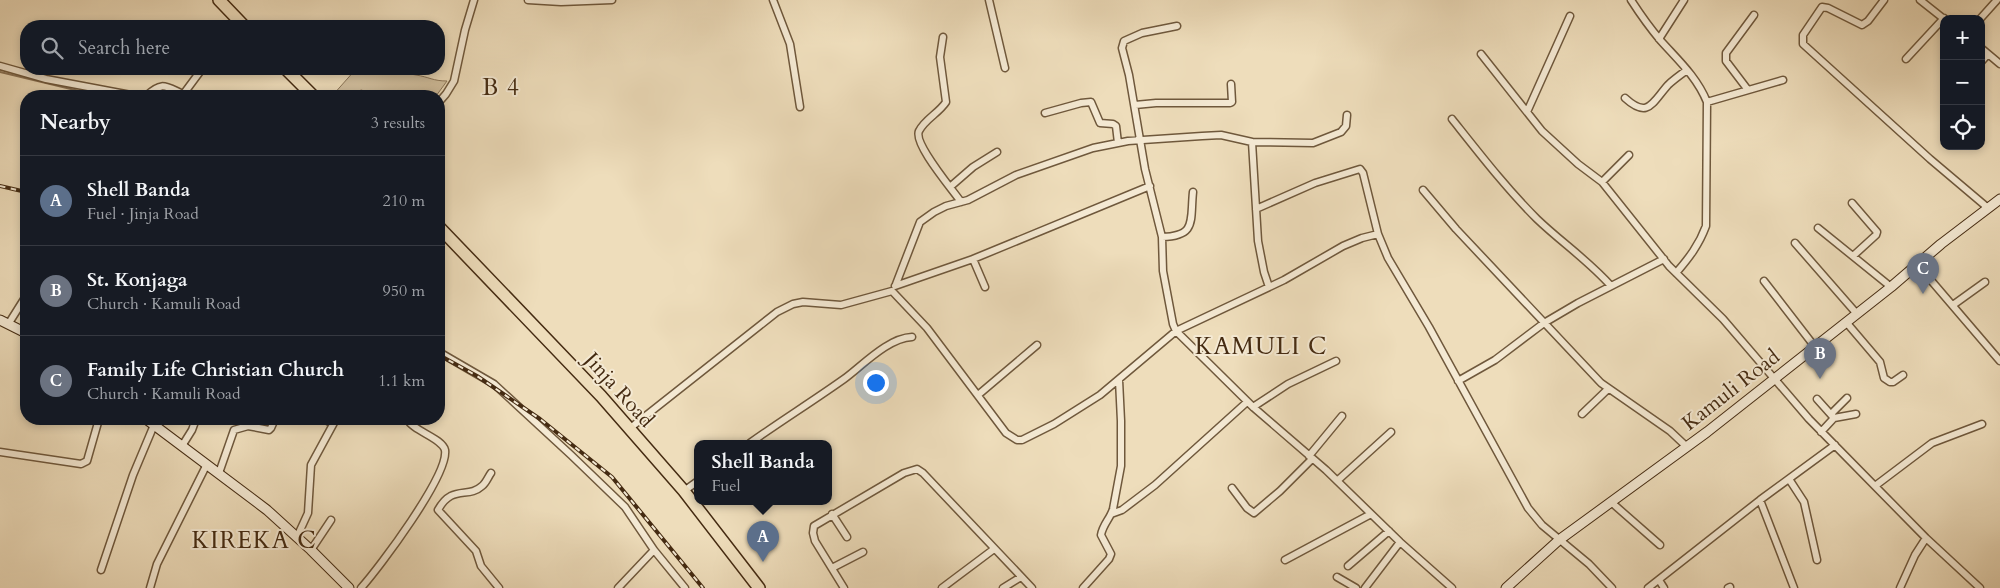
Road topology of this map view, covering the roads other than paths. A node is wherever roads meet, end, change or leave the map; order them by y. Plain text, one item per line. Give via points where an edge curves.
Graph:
1 (219, 0) edge
2 (474, 0) edge
3 (528, 0) edge
4 (612, 0) edge
5 (773, 0) edge
6 (989, 0) edge
7 (1631, 0) edge
8 (1684, 0) edge
9 (1884, 0) edge
10 (1920, 0) edge
11 (1997, 0) edge
12 (1754, 15) dead end
13 (1940, 15) edge
14 (1984, 15) edge
15 (1570, 16) dead end
16 (235, 20) edge
17 (1940, 22) edge
18 (1177, 26) dead end
19 (943, 37) dead end
20 (1659, 39) junction
21 (1985, 51) edge
22 (1481, 54) dead end
23 (1988, 54) junction
24 (1906, 60) dead end
25 (1983, 60) edge
26 (2000, 64) edge
27 (0, 66) edge
28 (1005, 68) dead end
29 (1687, 70) junction
30 (20, 72) edge
31 (32, 75) edge
32 (198, 75) edge
33 (292, 75) edge
34 (1783, 80) dead end
35 (1231, 84) dead end
36 (104, 90) edge
37 (153, 90) edge
38 (174, 90) edge
39 (187, 90) edge
40 (307, 90) edge
41 (1748, 90) junction
42 (445, 95) edge
43 (1625, 98) dead end
44 (1706, 102) junction
45 (1135, 105) junction
46 (800, 107) dead end
47 (1528, 112) junction
48 (1045, 113) dead end
49 (1347, 115) dead end
50 (1452, 119) dead end
51 (1141, 140) junction
52 (1252, 142) junction
53 (1118, 143) junction
54 (997, 152) dead end
55 (1629, 155) dead end
56 (1602, 182) junction
57 (1150, 186) junction
58 (950, 187) junction
59 (1422, 190) dead end
60 (1193, 192) dead end
61 (2000, 199) edge
62 (961, 202) junction
63 (1852, 203) dead end
64 (1988, 208) junction
65 (1256, 209) junction
66 (1818, 228) dead end
67 (445, 233) edge
68 (1378, 234) junction
69 (1162, 237) junction
70 (1795, 243) dead end
71 (1853, 256) junction
72 (973, 259) junction
73 (1664, 259) junction
74 (1916, 264) junction
75 (1676, 273) junction
76 (1764, 281) dead end
77 (1985, 282) dead end
78 (896, 284) junction
79 (985, 286) dead end
80 (1611, 286) junction
81 (1269, 287) junction
82 (1891, 287) junction
83 (892, 291) junction
84 (20, 303) edge
85 (1953, 305) junction
86 (1857, 314) junction
87 (3, 322) edge
88 (1846, 322) junction
89 (1544, 323) junction
90 (20, 331) edge
91 (1176, 331) junction
92 (912, 337) dead end
93 (1036, 345) dead end
94 (1815, 347) junction
95 (445, 355) edge
96 (1336, 361) dead end
97 (2000, 361) edge
98 (1903, 375) dead end
99 (1773, 379) junction
100 (1119, 380) junction
101 (1458, 381) junction
102 (1608, 389) junction
103 (978, 395) junction
104 (1847, 398) dead end
105 (1817, 399) dead end
106 (1247, 402) junction
107 (1252, 407) junction
108 (1582, 414) dead end
109 (1856, 414) dead end
110 (1342, 416) dead end
111 (1832, 416) junction
112 (1982, 424) dead end
113 (97, 425) edge
114 (154, 425) joint
115 (194, 425) edge
116 (272, 425) edge
117 (332, 425) edge
118 (411, 425) edge
119 (629, 429) junction
120 (1391, 432) dead end
121 (1821, 432) junction
122 (754, 440) edge
123 (1835, 445) junction
124 (182, 446) junction
125 (1687, 447) junction
126 (0, 452) edge
127 (1311, 457) junction
128 (207, 464) junction
129 (219, 473) junction
130 (491, 473) dead end
131 (1789, 479) junction
132 (1337, 481) junction
133 (694, 484) edge
134 (1875, 486) junction
135 (1232, 488) dead end
136 (684, 491) junction
137 (1760, 500) junction
138 (1611, 502) junction
139 (694, 504) edge
140 (695, 505) edge
141 (832, 514) junction
142 (1111, 514) junction
143 (1371, 514) junction
144 (331, 520) dead end
145 (1389, 531) junction
146 (297, 537) junction
147 (847, 537) dead end
148 (1926, 538) junction
149 (1560, 540) junction
150 (1400, 542) junction
151 (1660, 545) dead end
152 (994, 549) junction
153 (311, 550) junction
154 (654, 550) junction
155 (863, 552) dead end
156 (1285, 560) dead end
157 (1817, 560) dead end
158 (1348, 566) dead end
159 (832, 568) junction
160 (101, 570) dead end
161 (1021, 577) junction
162 (1337, 577) dead end
163 (1659, 580) junction
164 (150, 588) edge
165 (349, 588) edge
166 (361, 588) edge
167 (499, 588) edge
168 (618, 588) edge
169 (685, 588) edge
170 (760, 588) edge
171 (844, 588) edge
172 (942, 588) edge
173 (1003, 588) edge
174 (1032, 588) edge
175 (1083, 588) edge
176 (1356, 588) edge
177 (1365, 588) edge
178 (1452, 588) edge
179 (1506, 588) edge
180 (1612, 588) edge
181 (1648, 588) edge
182 (1664, 588) edge
183 (1794, 588) edge
184 (1900, 588) edge
185 (1980, 588) edge

1 - 16 highway
2 - 42 street via 454,81
3 - 4 street
5 - 46 street via 790,44
6 - 28 street
7 - 20 street
8 - 20 street
9 - 64 street via 1862,25 1822,7 1803,36 1803,44
10 - 13 street
11 - 14 street
12 - 41 street via 1725,57
15 - 47 street
17 - 24 street
18 - 45 street via 1142,32 1123,43
19 - 58 street via 940,57 946,102 918,135
20 - 29 street
21 - 23 street
22 - 47 street
23 - 25 street
23 - 26 street
27 - 30 street
29 - 43 street via 1645,108 1635,108
29 - 44 street via 1702,89
31 - 36 street
32 - 39 street
33 - 40 highway
34 - 41 street
35 - 45 street via 1230,104
37 - 38 street via 165,85
41 - 44 street
44 - 75 street via 1706,226 1693,254
45 - 51 street
47 - 56 street via 1561,150
48 - 53 street via 1091,102 1100,123 1116,126
49 - 52 street via 1346,126 1341,132 1313,142
50 - 80 street via 1538,220
51 - 52 street via 1221,135
51 - 53 street
51 - 57 street
52 - 65 street
53 - 62 street via 1030,169
54 - 58 street via 973,166
55 - 56 street
56 - 73 street
57 - 69 street
57 - 72 street
58 - 62 street
59 - 89 street
60 - 69 street via 1190,224 1186,232
61 - 64 street, Kamuli Road
62 - 78 street via 934,212 920,222
63 - 71 street via 1877,232
64 - 74 street, Kamuli Road
65 - 68 street via 1315,183 1360,169
65 - 81 street via 1260,253
66 - 71 street
67 - 119 highway, Jinja Road
68 - 81 street via 1343,246
68 - 101 street via 1388,258
69 - 91 street via 1166,289
70 - 86 street
71 - 82 street
72 - 78 street
72 - 79 street
73 - 75 street
73 - 80 street
74 - 82 street, Kamuli Road
74 - 85 street
75 - 99 street via 1723,319
76 - 94 street
77 - 85 street
78 - 83 street
80 - 89 street
81 - 91 street
82 - 86 street, Kamuli Road
83 - 103 street via 927,328
83 - 119 street via 841,305 803,302 777,312
84 - 87 street
85 - 97 street
86 - 88 street, Kamuli Road
87 - 90 street
88 - 94 street, Kamuli Road
88 - 98 street via 1880,362 1884,378 1893,382
89 - 101 street via 1495,360
89 - 102 street
91 - 100 street
91 - 106 street
92 - 122 street via 899,340 878,352
93 - 103 street
94 - 99 street, Kamuli Road
95 - 154 street via 494,384 572,455 625,507
96 - 107 street via 1288,384
99 - 121 street
99 - 125 street, Kamuli Road
100 - 103 street via 1080,408 1022,440 1006,433
100 - 142 street via 1121,466
101 - 149 street via 1528,508
102 - 108 street
102 - 125 street via 1670,431
104 - 111 street
105 - 111 street
106 - 107 street
106 - 142 street via 1155,485 1122,510
107 - 127 street
109 - 111 street
110 - 127 street
111 - 121 street
112 - 134 street via 1932,443
113 - 126 street via 87,461 81,464
114 - 124 street
114 - 160 street via 133,475
115 - 124 street
116 - 129 street via 270,430 248,426 234,430
117 - 146 street via 311,465 308,513
118 - 166 street via 441,444 445,452 441,468 396,545
119 - 136 highway, Jinja Road
120 - 132 street
121 - 123 street
123 - 131 street
123 - 134 street
124 - 128 street
125 - 138 street, Kamuli Road
127 - 132 street
127 - 135 street via 1280,491 1254,513
128 - 129 street
128 - 164 street via 157,564
129 - 146 street
130 - 167 street via 480,487 450,496 438,510 476,551 481,566
131 - 137 street
131 - 157 street via 1804,502
132 - 143 street
133 - 136 street
134 - 148 street
136 - 139 highway, Jinja Road
137 - 163 street
137 - 183 street
138 - 149 street, Kamuli Road
138 - 151 street
140 - 170 highway, Jinja Road
141 - 147 street
141 - 152 street via 904,473 917,469
141 - 159 street via 814,526 813,534
142 - 175 street via 1101,535 1110,556
143 - 145 street
143 - 156 street
144 - 153 street
145 - 150 street
145 - 158 street
146 - 153 street
148 - 184 street
148 - 185 street
149 - 179 street, Kamuli Road
149 - 180 street
150 - 177 street
150 - 178 street
152 - 161 street
152 - 172 street
153 - 165 street
154 - 168 street
154 - 169 street
155 - 159 street
159 - 171 street
161 - 173 street
161 - 174 street
162 - 176 street
163 - 181 street
163 - 182 street

